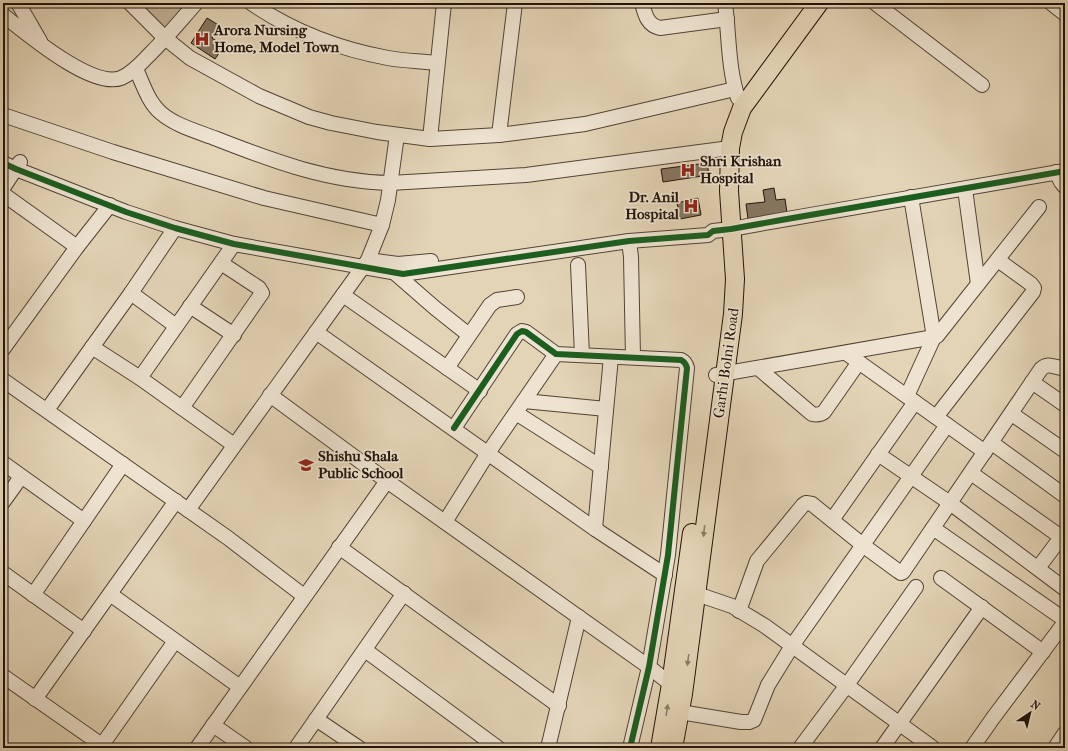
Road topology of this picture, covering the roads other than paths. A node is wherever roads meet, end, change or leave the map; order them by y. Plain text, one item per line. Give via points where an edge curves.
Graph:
1 (18, 3) edge
2 (130, 3) edge
3 (196, 3) edge
4 (252, 3) edge
5 (444, 3) edge
6 (515, 3) edge
7 (642, 3) edge
8 (725, 3) edge
9 (807, 3) edge
10 (819, 3) edge
11 (875, 3) edge
12 (1051, 3) edge
13 (1065, 14) edge
14 (3, 15) edge
15 (727, 19) junction
16 (165, 38) junction
17 (44, 47) junction
18 (437, 63) junction
19 (136, 69) junction
20 (982, 85) dead end
21 (739, 98) junction
22 (3, 115) edge
23 (397, 135) junction
24 (499, 136) junction
25 (430, 139) junction
26 (726, 149) junction
27 (3, 154) edge
28 (3, 163) edge
29 (18, 166) junction
30 (1061, 172) edge
31 (390, 184) junction
32 (1065, 187) edge
33 (3, 188) edge
34 (965, 189) junction
35 (3, 194) edge
36 (911, 197) junction
37 (110, 205) junction
38 (1039, 207) dead end
39 (382, 225) junction
40 (175, 228) junction
41 (721, 230) junction
42 (629, 241) junction
43 (234, 244) junction
44 (77, 247) junction
45 (998, 260) junction
46 (221, 263) junction
47 (366, 264) junction
48 (578, 265) dead end
49 (396, 274) junction
50 (978, 284) junction
51 (131, 293) junction
52 (343, 295) junction
53 (517, 297) dead end
54 (190, 306) junction
55 (176, 326) junction
56 (316, 332) junction
57 (234, 335) junction
58 (469, 335) junction
59 (934, 337) junction
60 (92, 347) junction
61 (3, 349) edge
62 (846, 352) junction
63 (556, 354) junction
64 (582, 356) junction
65 (611, 357) junction
66 (634, 358) junction
67 (859, 362) junction
68 (446, 368) junction
69 (758, 368) junction
70 (1065, 368) edge
71 (721, 375) junction
72 (140, 378) junction
73 (3, 380) edge
74 (1032, 382) junction
75 (480, 391) junction
76 (270, 395) junction
77 (911, 399) junction
78 (1065, 405) edge
79 (520, 407) junction
80 (182, 408) junction
81 (606, 409) junction
82 (47, 410) junction
83 (1012, 414) junction
84 (941, 421) junction
85 (454, 428) junction
86 (234, 445) junction
87 (989, 448) junction
88 (1065, 451) edge
89 (488, 453) junction
90 (878, 454) junction
91 (3, 463) edge
92 (123, 464) junction
93 (601, 467) junction
94 (971, 473) junction
95 (911, 476) junction
96 (21, 477) junction
97 (387, 481) junction
98 (1065, 496) edge
99 (176, 501) junction
100 (3, 502) edge
101 (950, 503) junction
102 (188, 510) junction
103 (832, 520) junction
104 (84, 521) junction
105 (444, 522) junction
106 (933, 528) junction
107 (596, 529) junction
108 (1063, 535) edge
109 (864, 546) junction
110 (339, 547) junction
111 (1038, 568) junction
112 (3, 573) edge
113 (665, 575) junction
114 (942, 578) dead end
115 (916, 587) dead end
116 (1065, 589) edge
117 (690, 591) junction
118 (404, 593) junction
119 (33, 594) junction
120 (110, 594) junction
121 (304, 596) junction
122 (982, 607) junction
123 (739, 611) junction
124 (579, 617) junction
125 (1065, 621) edge
126 (84, 631) junction
127 (175, 640) junction
128 (792, 646) junction
129 (364, 650) junction
130 (1043, 652) junction
131 (649, 667) junction
132 (3, 676) edge
133 (847, 685) junction
134 (240, 687) junction
135 (677, 689) junction
136 (35, 699) junction
137 (559, 706) junction
138 (680, 712) junction
139 (316, 719) junction
140 (899, 724) junction
141 (213, 725) junction
142 (1065, 733) edge
143 (481, 743) edge
144 (104, 747) edge
145 (354, 747) edge
146 (197, 748) edge
147 (246, 748) edge
148 (296, 748) edge
149 (498, 748) edge
150 (548, 748) edge
151 (630, 748) edge
152 (660, 748) edge
153 (673, 748) edge
154 (800, 748) edge
155 (882, 748) edge
156 (933, 748) edge
157 (972, 748) edge
158 (1055, 748) edge

1 - 17 street
2 - 16 street
3 - 16 street
4 - 18 street via 269,16 319,39 389,58
5 - 18 street
6 - 24 street
7 - 15 street via 646,18 660,28
8 - 15 street
9 - 21 main road, Garhi Bolni Road via 751,77
10 - 21 main road, Garhi Bolni Road
11 - 20 street
12 - 13 street
14 - 17 street
15 - 21 street
16 - 19 street
16 - 23 street via 190,58 258,96 309,117
17 - 19 street via 78,68 104,79 122,78
18 - 25 street
19 - 31 street via 154,107 177,123 274,161 316,174
21 - 24 street
21 - 26 main road, Garhi Bolni Road via 733,132
22 - 39 street via 264,198
23 - 25 street
23 - 31 street
24 - 25 street
26 - 31 street via 526,175
26 - 41 main road, Garhi Bolni Road via 729,191
27 - 29 street
28 - 29 street
29 - 33 street
29 - 37 street
29 - 47 street via 113,199 238,237
30 - 32 street via 1060,182
30 - 34 street
31 - 39 street
34 - 36 street
34 - 50 street
35 - 44 street
36 - 41 street
36 - 59 street
37 - 40 street
37 - 44 street
38 - 45 street
39 - 47 street
40 - 43 street
40 - 51 street
41 - 42 street via 708,235
41 - 47 street via 707,225 413,263
41 - 71 main road, Garhi Bolni Road via 735,279 735,294
42 - 49 street
42 - 66 street
43 - 46 street
43 - 47 street
44 - 61 street
45 - 50 street
45 - 84 street via 1031,284 1033,292
46 - 54 street
46 - 57 street via 259,288 262,293
47 - 49 street
47 - 52 street
48 - 64 street
49 - 58 street
50 - 59 street
51 - 55 street
51 - 60 street
52 - 56 street
52 - 68 street
53 - 58 street via 493,302
54 - 55 street
54 - 57 street
55 - 72 street
56 - 76 street
56 - 85 street
57 - 80 street
58 - 68 street
59 - 62 street
59 - 77 street
60 - 72 street
60 - 82 street
62 - 67 street
62 - 69 street
63 - 64 street
63 - 75 street via 526,332 519,332
63 - 79 street
64 - 65 street
65 - 66 street
65 - 81 street
66 - 113 street via 681,360 687,368
67 - 69 street via 820,415 812,414
67 - 77 street
68 - 75 street
69 - 71 street
70 - 74 street via 1045,365
71 - 117 main road, Garhi Bolni Road
72 - 80 street
73 - 82 street
74 - 78 street
74 - 83 street
75 - 85 street
76 - 86 street
76 - 97 street
77 - 84 street
77 - 90 street
79 - 81 street
79 - 89 street
79 - 93 street
80 - 86 street
81 - 93 street
82 - 92 street
83 - 87 street
83 - 88 street
84 - 87 street
84 - 95 street
85 - 89 street
86 - 102 street
87 - 94 street
87 - 98 street
89 - 105 street
89 - 107 street
90 - 95 street
90 - 103 street
91 - 96 street
92 - 99 street
92 - 104 street
93 - 107 street
94 - 101 street
94 - 108 street
95 - 101 street
95 - 109 street
96 - 100 street
96 - 104 street
97 - 105 street
97 - 110 street
99 - 102 street
99 - 120 street
101 - 106 street
101 - 111 street
102 - 121 street
103 - 109 street
103 - 123 street via 812,504 806,503 802,506 757,561
104 - 119 street
105 - 124 street
106 - 109 street via 905,570 901,572
106 - 125 street
107 - 113 street
108 - 111 street
109 - 128 street
110 - 118 street
110 - 121 street
111 - 116 street
112 - 119 street
113 - 131 street
114 - 122 street
115 - 133 street
117 - 123 street
117 - 135 main road, Garhi Bolni Road
118 - 129 street
118 - 137 street
119 - 126 street
120 - 126 street
120 - 127 street
121 - 134 street
122 - 130 street
122 - 140 street
123 - 128 street
124 - 131 street
124 - 137 street
125 - 130 street
126 - 136 street
127 - 134 street
127 - 144 street
128 - 133 street
128 - 138 street via 768,685 754,720 741,722
129 - 139 street
129 - 143 street
130 - 157 street
131 - 135 street
131 - 151 street
132 - 136 street
133 - 140 street
133 - 154 street
134 - 141 street
135 - 138 main road, Garhi Bolni Road
152 -> 135 main road, Garhi Bolni Road
136 - 144 street
137 - 150 street
138 - 153 main road, Garhi Bolni Road
139 - 145 street
139 - 148 street
140 - 155 street
140 - 156 street
141 - 146 street
141 - 147 street
142 - 158 street
143 - 149 street

